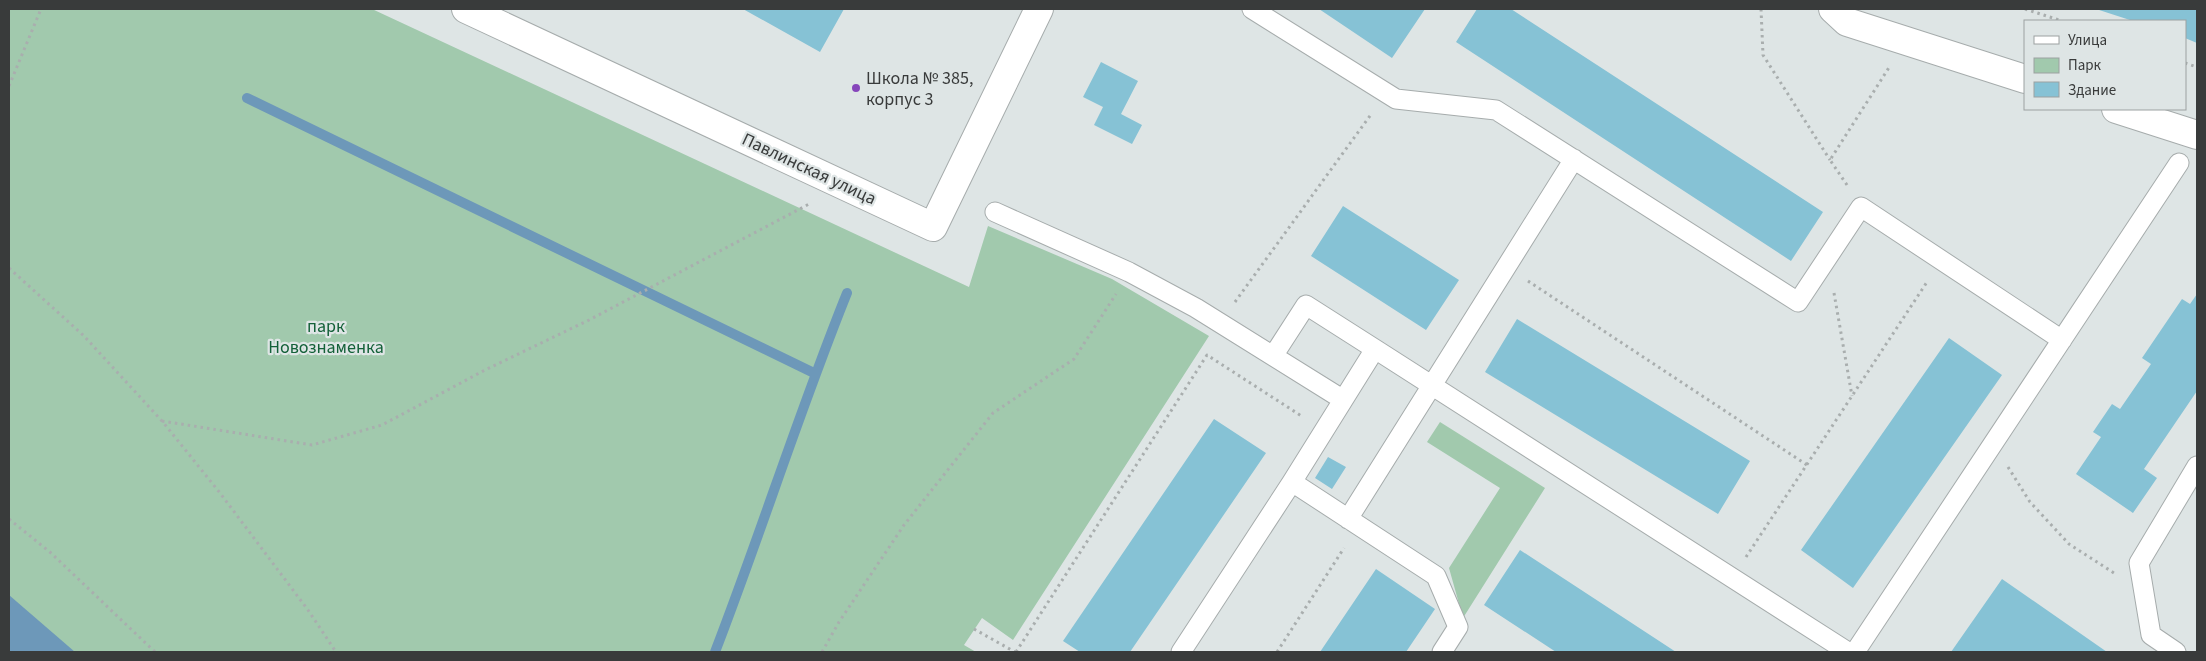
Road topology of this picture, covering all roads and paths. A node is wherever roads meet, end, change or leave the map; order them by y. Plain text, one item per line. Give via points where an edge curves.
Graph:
1 (41, 9) edge
2 (466, 9) edge
3 (1038, 9) edge
4 (1252, 9) edge
5 (1761, 9) edge
6 (1833, 9) edge
7 (2025, 9) edge
8 (2059, 20) edge
9 (1892, 63) dead end
10 (2024, 79) edge
11 (9, 86) edge
12 (1386, 92) junction
13 (2124, 110) edge
14 (2146, 113) edge
15 (2197, 134) edge
16 (1574, 159) junction
17 (1830, 160) junction
18 (2179, 163) dead end
19 (1851, 192) dead end
20 (816, 201) dead end
21 (995, 212) dead end
22 (1828, 257) junction
23 (1942, 260) junction
24 (1506, 266) junction
25 (9, 268) edge
26 (1129, 272) junction
27 (1220, 323) junction
28 (2062, 340) junction
29 (1375, 349) junction
30 (1273, 356) junction
31 (1432, 385) junction
32 (1852, 396) junction
33 (1342, 399) junction
34 (162, 421) junction
35 (1323, 430) junction
36 (1994, 443) junction
37 (1807, 465) junction
38 (2197, 466) edge
39 (1292, 482) junction
40 (9, 519) edge
41 (1353, 523) junction
42 (1732, 578) junction
43 (2144, 592) junction
44 (974, 629) dead end
45 (155, 652) edge
46 (336, 652) edge
47 (822, 652) edge
48 (1015, 652) edge
49 (1181, 652) edge
50 (1277, 652) edge
51 (1442, 652) edge
52 (1848, 652) edge
53 (1855, 652) edge
54 (2176, 652) edge

1 - 11 path
2 - 3 street, Павлинская улица via 933,226
4 - 12 lane
5 - 17 path via 1763,55
6 - 10 street via 1847,22
7 - 8 path
9 - 17 path
12 - 16 lane via 1396,99 1496,110
12 - 27 path
13 - 14 street
14 - 15 street
16 - 22 lane via 1798,302
16 - 24 lane
17 - 19 path
18 - 28 lane
20 - 34 path via 382,425 312,444
21 - 26 lane
22 - 23 lane via 1861,207
22 - 32 path
23 - 28 lane
23 - 32 path
24 - 31 lane
24 - 37 path
25 - 34 path via 84,336
26 - 27 lane
26 - 47 path via 1074,359 993,413 904,524
27 - 30 lane
28 - 36 lane
29 - 30 lane via 1306,305
29 - 31 lane
29 - 33 lane
30 - 33 lane
31 - 41 lane
31 - 42 lane
32 - 37 path
33 - 35 lane
34 - 46 path via 220,493
35 - 39 lane
35 - 48 path via 1207,355
36 - 43 path via 2030,502 2068,544
36 - 53 lane
37 - 42 path
38 - 43 lane via 2139,563
39 - 41 lane
39 - 49 lane
40 - 45 path via 51,553
41 - 50 path
41 - 51 lane via 1436,576 1458,627
42 - 52 lane
43 - 54 lane via 2151,635
44 - 48 path

